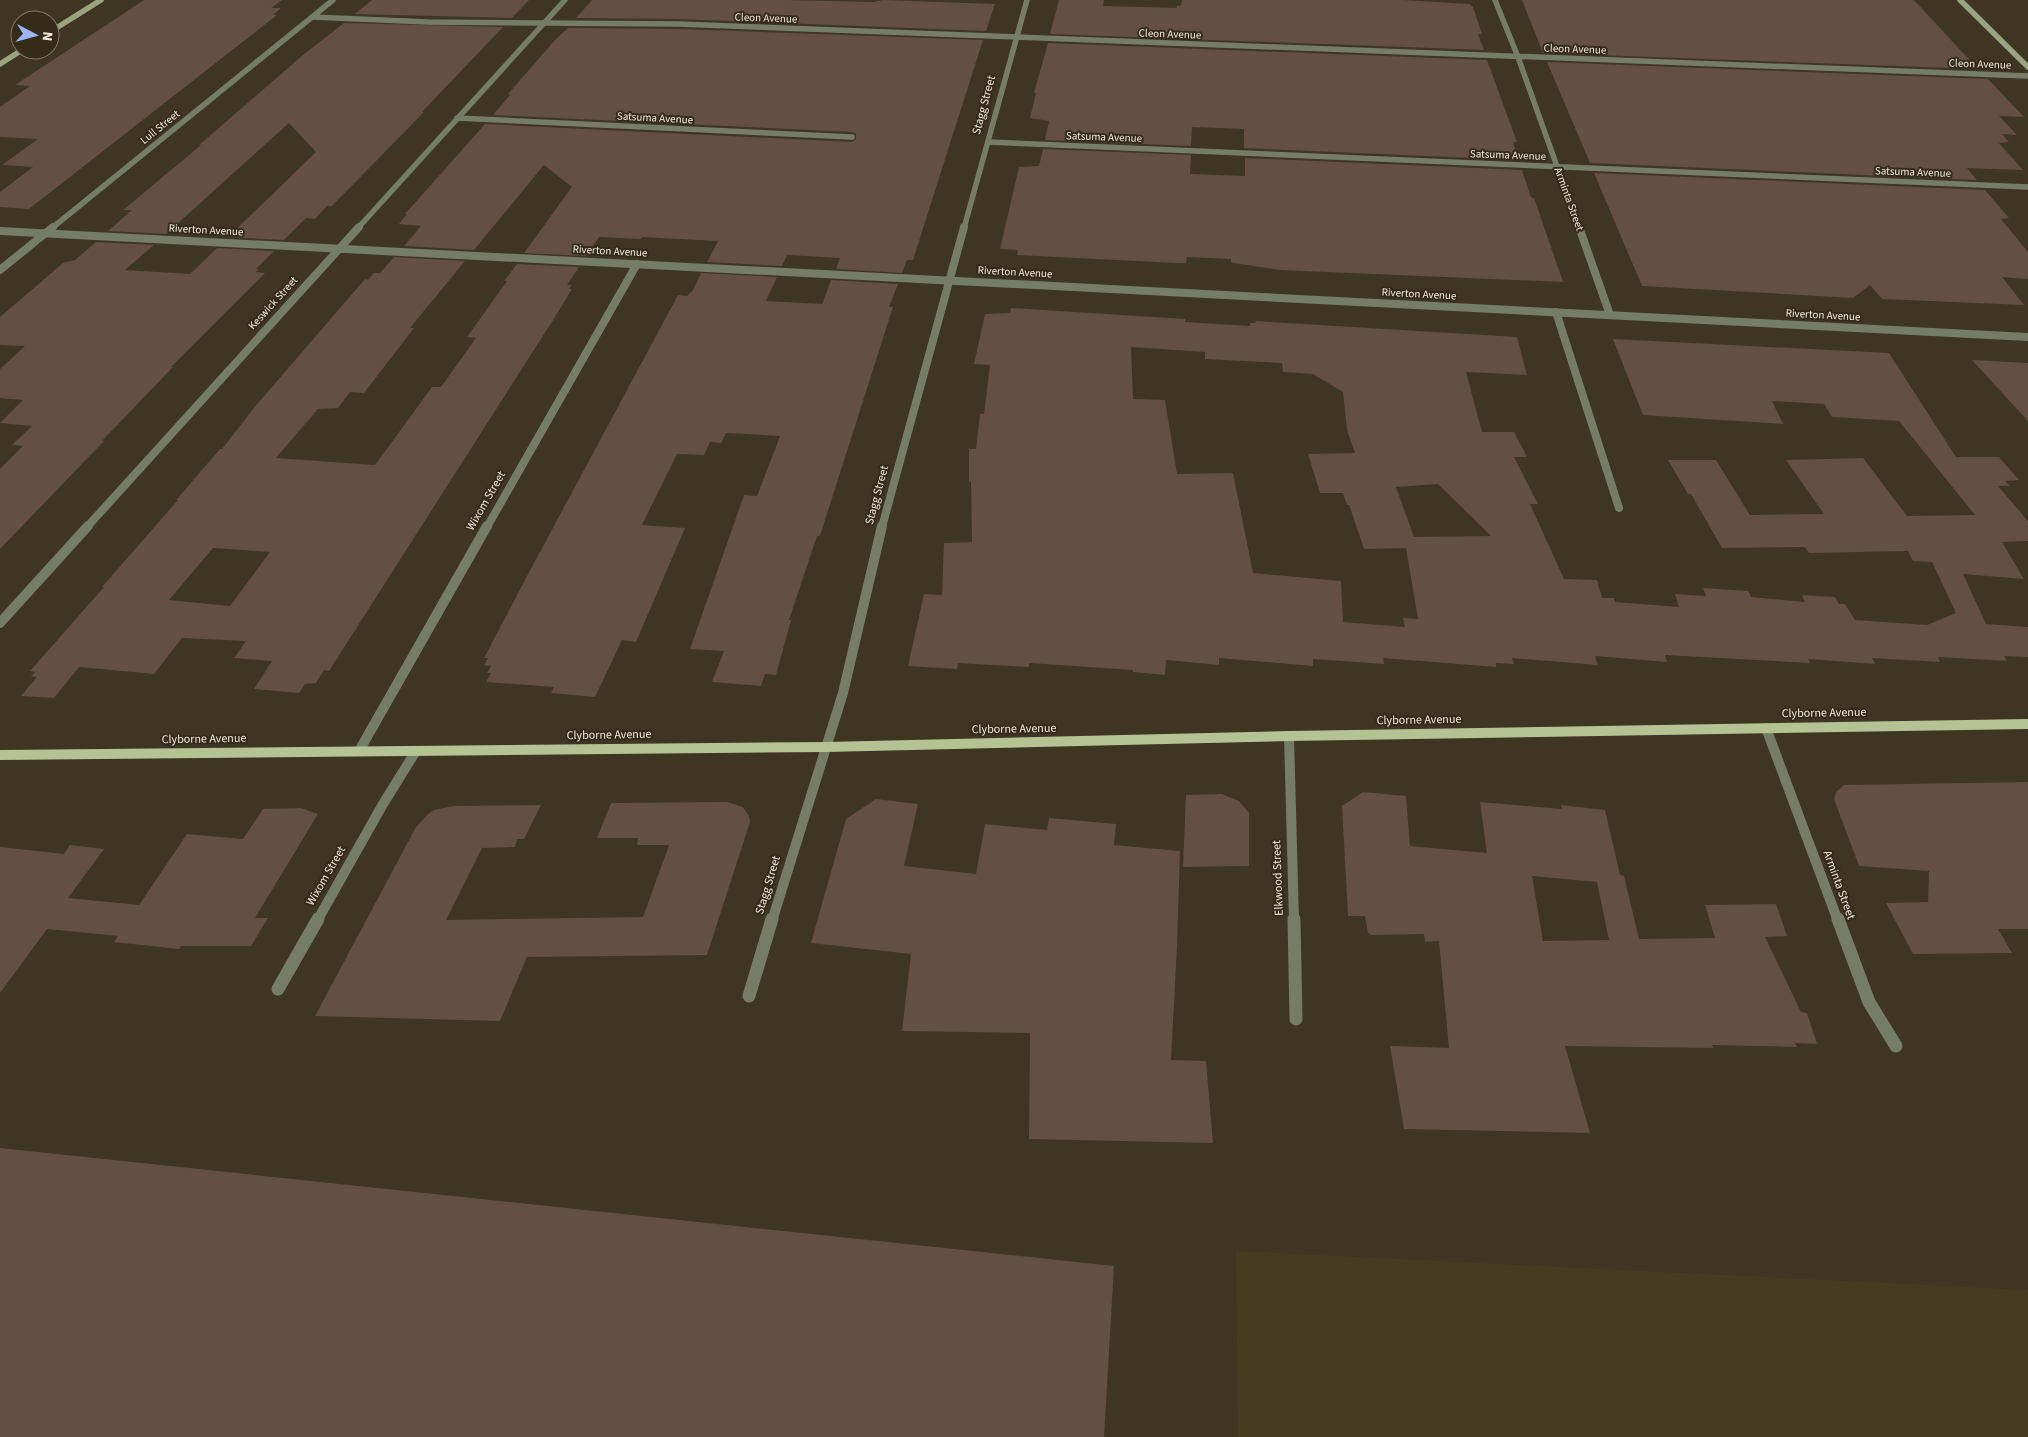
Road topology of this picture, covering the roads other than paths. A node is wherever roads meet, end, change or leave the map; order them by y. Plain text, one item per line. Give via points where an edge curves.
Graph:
1 (94, 0) edge
2 (100, 0) edge
3 (333, 0) edge
4 (565, 0) edge
5 (1027, 0) edge
6 (1495, 0) edge
7 (1960, 0) edge
8 (312, 17) junction
9 (544, 23) junction
10 (60, 26) edge
11 (1017, 38) junction
12 (1518, 57) junction
13 (2026, 64) edge
14 (2028, 76) edge
15 (457, 118) junction
16 (852, 137) dead end
17 (988, 142) junction
18 (1557, 167) junction
19 (2028, 186) edge
20 (0, 231) edge
21 (45, 233) junction
22 (338, 248) junction
23 (637, 264) junction
24 (0, 270) edge
25 (950, 280) junction
26 (1556, 312) junction
27 (1610, 315) junction
28 (2028, 337) edge
29 (1619, 508) dead end
30 (0, 623) edge
31 (2028, 724) edge
32 (1766, 728) junction
33 (1288, 736) junction
34 (826, 747) junction
35 (359, 751) junction
36 (416, 751) junction
37 (0, 755) edge
38 (278, 989) dead end
39 (749, 996) dead end
40 (1296, 1020) dead end
41 (1896, 1046) dead end

1 - 2 street
2 - 10 main road
3 - 8 street, Lull Street
4 - 9 street, Keswick Street
5 - 11 street, Stagg Street
6 - 12 street, Arminta Street
7 - 13 main road
8 - 9 street, Cleon Avenue
8 - 21 street, Lull Street
9 - 11 street, Cleon Avenue via 678,24
9 - 15 street, Keswick Street
11 - 12 street, Cleon Avenue
11 - 17 street, Stagg Street
12 - 14 street, Cleon Avenue
12 - 18 street, Arminta Street
15 - 16 street, Satsuma Avenue
15 - 22 street, Keswick Street
17 - 18 street, Satsuma Avenue
17 - 25 street, Stagg Street
18 - 19 street, Satsuma Avenue
18 - 27 street, Arminta Street
20 - 21 street, Riverton Avenue
21 - 22 street, Riverton Avenue
21 - 24 street, Lull Street
22 - 23 street, Riverton Avenue
22 - 30 street, Keswick Street
23 - 25 street, Riverton Avenue
23 - 35 street, Wixom Street
25 - 26 street, Riverton Avenue
25 - 34 street, Stagg Street via 884,518 843,692
26 - 27 street, Riverton Avenue
26 - 29 street
27 - 28 street, Riverton Avenue
31 - 32 main road, Clyborne Avenue
32 - 33 main road, Clyborne Avenue
32 - 41 street, Arminta Street via 1869,1002
33 - 34 main road, Clyborne Avenue
33 - 40 street, Elkwood Street
34 - 36 main road, Clyborne Avenue
34 - 39 street, Stagg Street
35 - 36 main road, Clyborne Avenue
35 - 37 main road, Clyborne Avenue
36 - 38 street, Wixom Street

